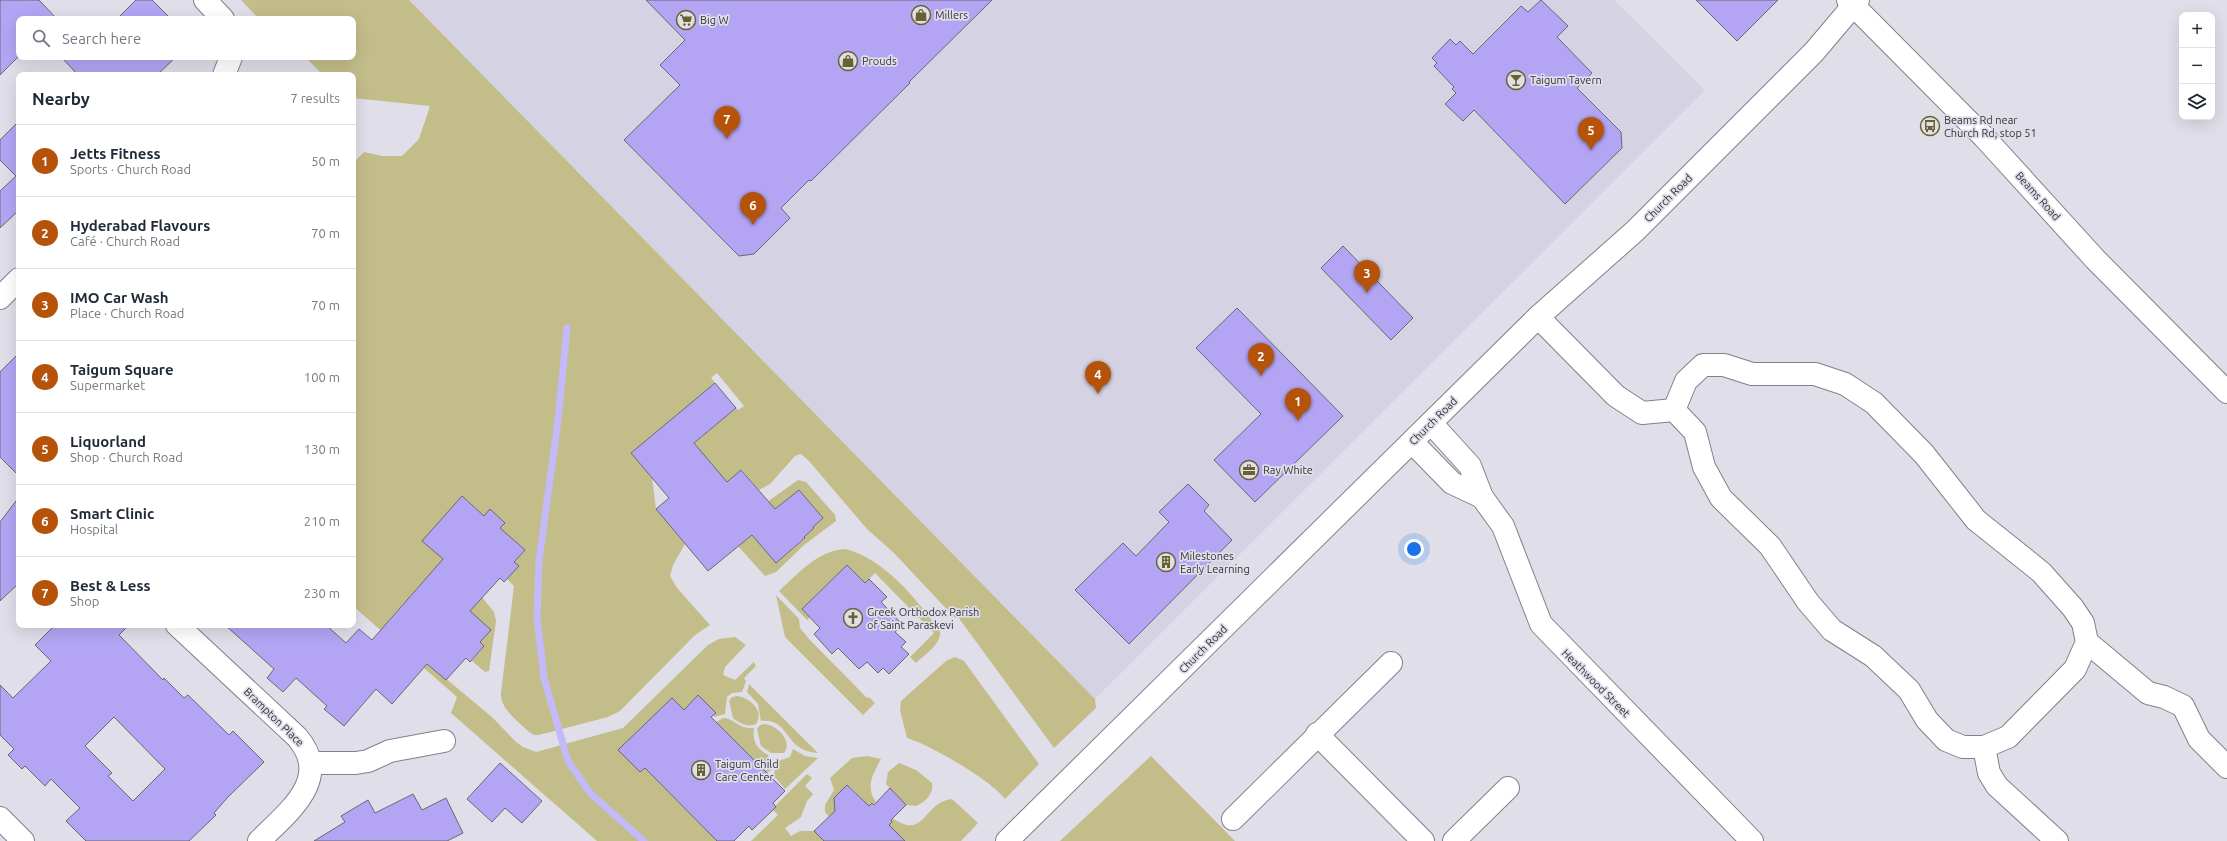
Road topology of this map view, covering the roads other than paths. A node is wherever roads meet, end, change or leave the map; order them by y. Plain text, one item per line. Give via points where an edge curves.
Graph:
1 (205, 0) edge
2 (1853, 2) edge
3 (220, 16) edge
4 (230, 60) edge
5 (225, 72) edge
6 (16, 282) edge
7 (0, 298) edge
8 (1538, 317) junction
9 (2227, 392) edge
10 (1674, 410) junction
11 (1431, 423) junction
12 (1412, 442) junction
13 (1482, 497) junction
14 (180, 628) edge
15 (2087, 642) junction
16 (1391, 663) dead end
17 (1317, 734) junction
18 (444, 741) dead end
19 (1984, 747) junction
20 (311, 763) junction
21 (2227, 767) edge
22 (1508, 788) dead end
23 (0, 818) edge
24 (1233, 819) dead end
25 (23, 841) edge
26 (259, 841) edge
27 (1007, 841) edge
28 (1423, 841) edge
29 (1454, 841) edge
30 (1752, 841) edge
31 (2057, 841) edge

1 - 3 street
2 - 8 street, Church Road via 1814,52 1635,231
2 - 9 street, Beams Road via 1984,137 2095,259
4 - 5 street
6 - 7 street
8 - 10 street via 1616,396 1642,413
8 - 11 street, Church Road
10 - 15 street via 1686,381 1703,365 1724,365 1752,374 1815,374 1845,384 1874,403 1924,454 1976,520 2041,572 2083,623
10 - 19 street via 1695,432 1704,467 1721,498 1770,546 1808,602 1832,630 1884,665 1909,690 1927,720 1946,740 1963,747
11 - 12 street, Church Road
11 - 13 street, Heathwood Street via 1470,466
12 - 13 street, Heathwood Street via 1452,482
12 - 27 street, Church Road
13 - 30 street, Heathwood Street via 1503,526 1540,624
14 - 20 street, Brampton Place via 297,737 305,746
15 - 19 street via 2075,669 2008,737
15 - 21 street via 2148,692 2183,706 2199,739
16 - 17 street
17 - 24 street
17 - 28 street
18 - 20 street via 398,749 356,763
19 - 31 street via 1989,774 1997,786
20 - 26 street, Brampton Place via 308,785 298,802
22 - 29 street
23 - 25 street

